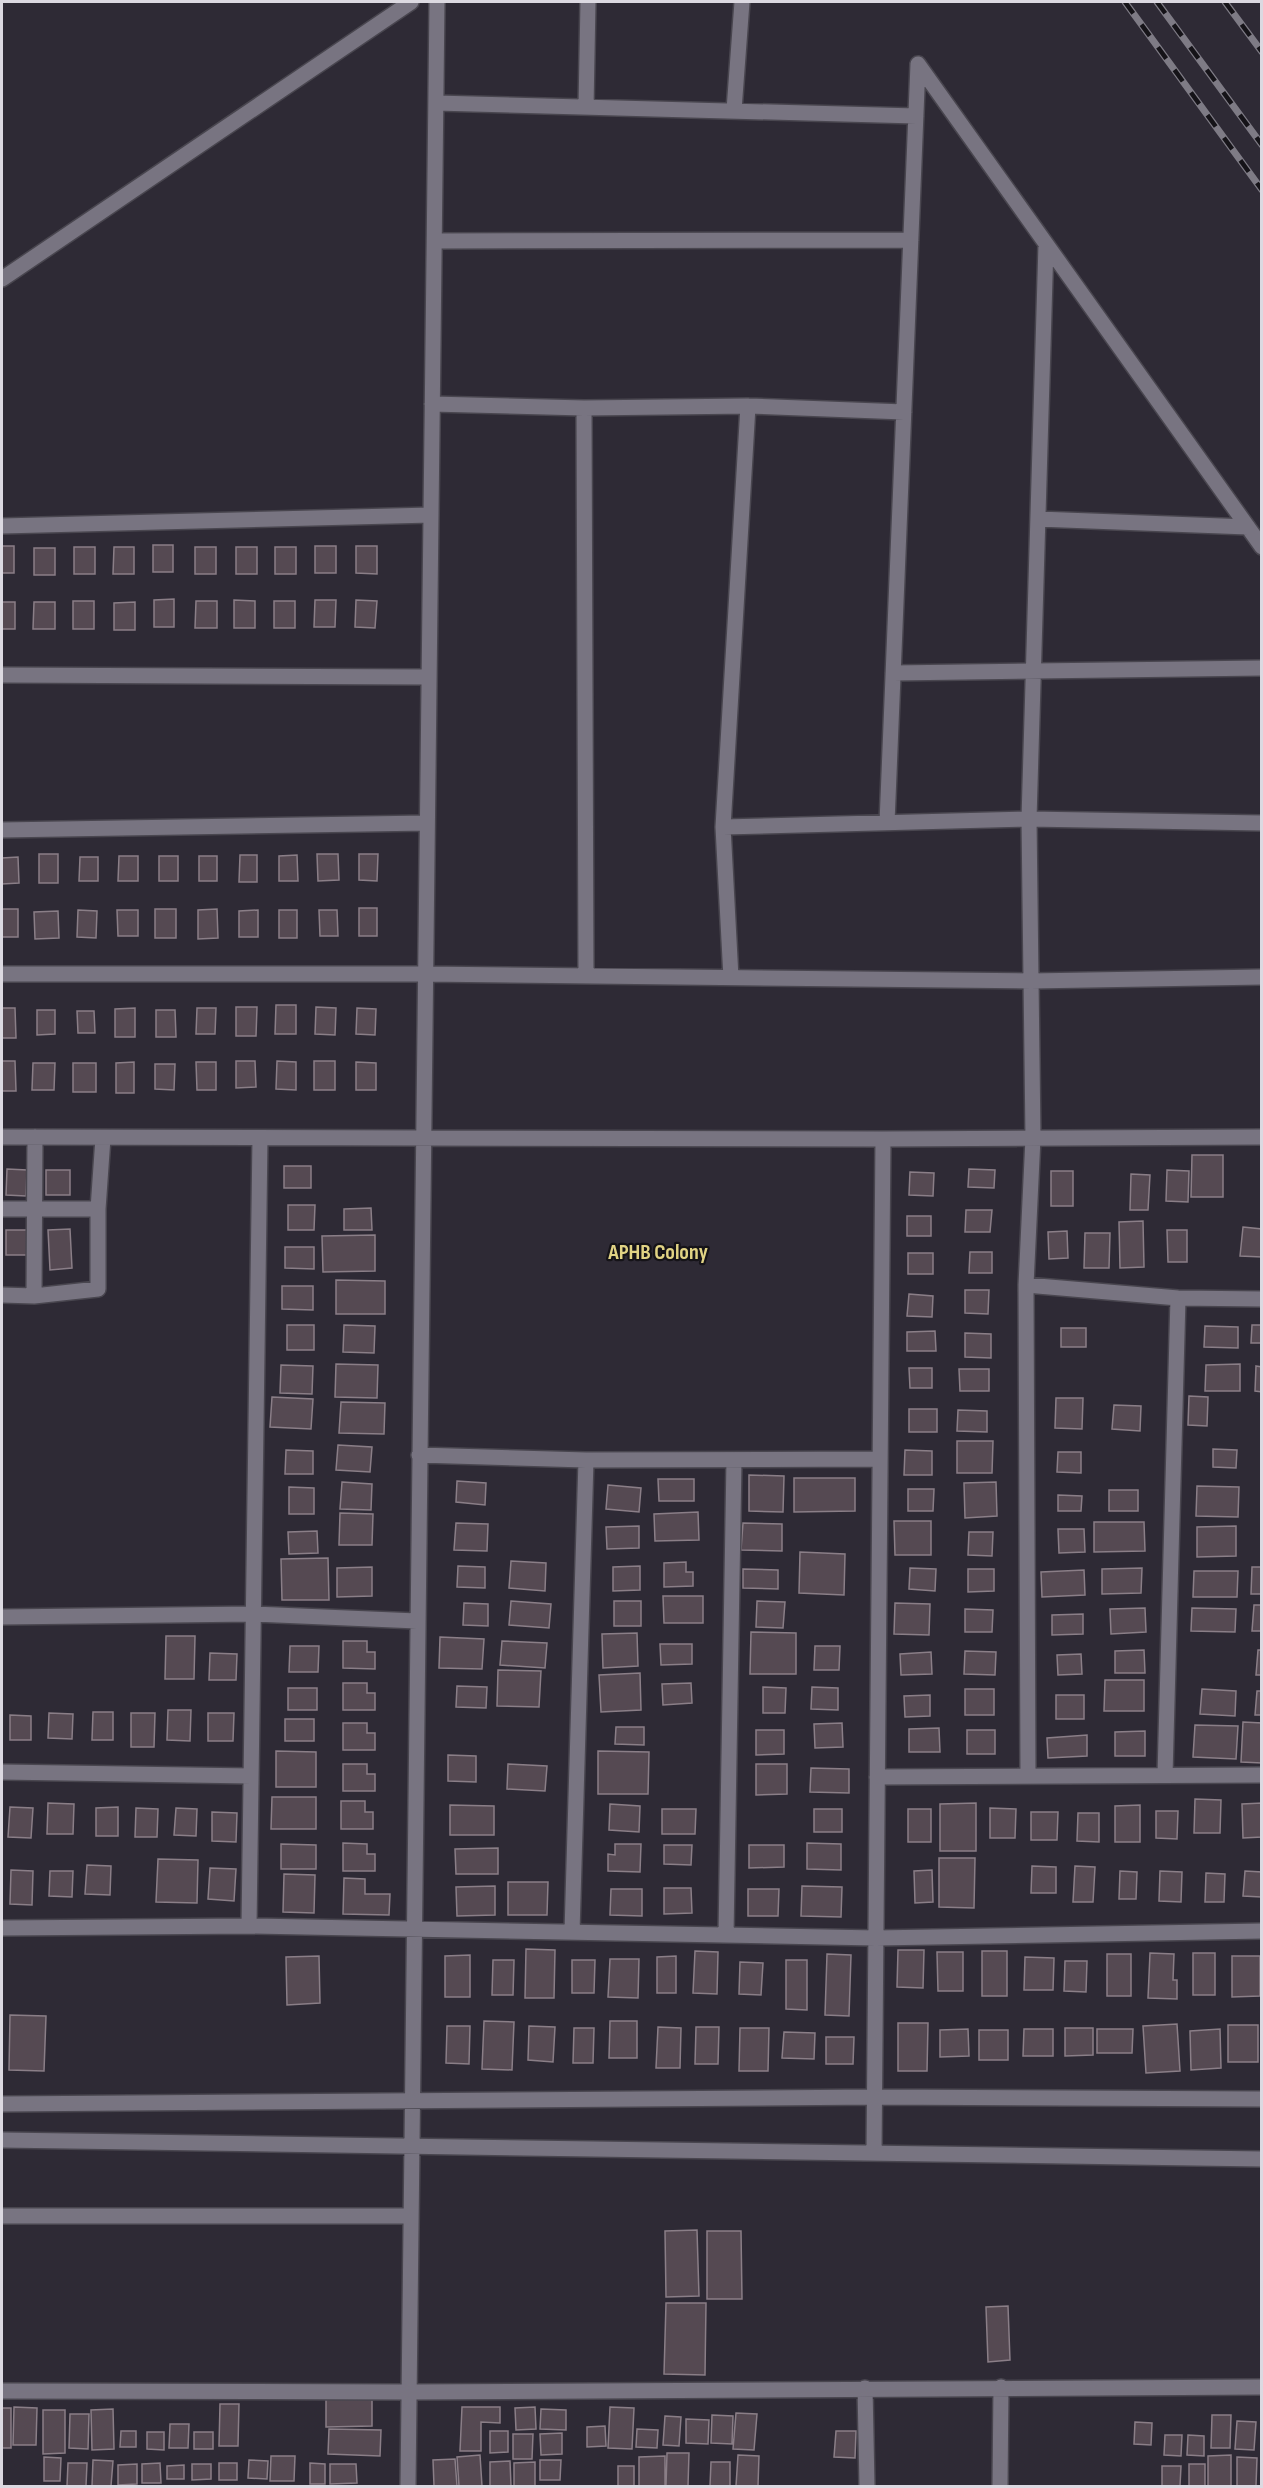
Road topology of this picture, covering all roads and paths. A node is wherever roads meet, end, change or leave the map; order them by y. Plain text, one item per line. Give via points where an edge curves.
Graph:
1 (411, 2) edge
2 (437, 2) edge
3 (588, 2) edge
4 (742, 2) edge
5 (436, 103) junction
6 (586, 107) junction
7 (734, 110) junction
8 (916, 116) junction
9 (911, 240) junction
10 (435, 241) junction
11 (1046, 244) junction
12 (2, 279) edge
13 (432, 404) junction
14 (748, 406) junction
15 (584, 408) junction
16 (904, 412) junction
17 (431, 515) junction
18 (1038, 519) junction
19 (2, 525) edge
20 (1248, 527) junction
21 (1262, 546) edge
22 (1262, 668) edge
23 (1033, 673) junction
24 (893, 674) junction
25 (2, 675) edge
26 (429, 677) junction
27 (1029, 819) junction
28 (427, 823) junction
29 (887, 823) junction
30 (1262, 823) edge
31 (723, 827) junction
32 (2, 830) edge
33 (2, 974) edge
34 (425, 974) junction
35 (586, 976) junction
36 (1262, 977) edge
37 (731, 978) junction
38 (1031, 981) junction
39 (2, 1137) edge
40 (35, 1137) junction
41 (1262, 1137) edge
42 (103, 1138) junction
43 (260, 1138) junction
44 (423, 1138) junction
45 (1033, 1138) junction
46 (883, 1139) junction
47 (2, 1209) edge
48 (36, 1209) junction
49 (98, 1209) junction
50 (1026, 1285) junction
51 (2, 1295) edge
52 (34, 1296) junction
53 (1178, 1298) junction
54 (1262, 1299) edge
55 (419, 1455) junction
56 (880, 1459) junction
57 (586, 1460) junction
58 (734, 1460) junction
59 (254, 1614) junction
60 (2, 1617) edge
61 (417, 1621) junction
62 (2, 1772) edge
63 (1262, 1774) edge
64 (1165, 1775) junction
65 (251, 1776) junction
66 (1028, 1776) junction
67 (877, 1777) junction
68 (249, 1926) junction
69 (2, 1928) edge
70 (413, 1929) junction
71 (1262, 1931) edge
72 (572, 1932) junction
73 (726, 1935) junction
74 (876, 1938) junction
75 (874, 2097) junction
76 (1262, 2098) edge
77 (411, 2102) junction
78 (2, 2104) edge
79 (2, 2140) edge
80 (411, 2146) junction
81 (874, 2153) junction
82 (1262, 2158) edge
83 (2, 2216) edge
84 (410, 2216) junction
85 (1262, 2386) edge
86 (1001, 2387) junction
87 (865, 2388) junction
88 (2, 2391) edge
89 (409, 2392) junction
90 (408, 2487) edge
91 (867, 2487) edge
92 (1000, 2487) edge

1 - 12 street
2 - 5 street
3 - 6 street
4 - 7 street
5 - 6 street
5 - 10 street
6 - 7 street
7 - 8 street
8 - 9 street
8 - 11 street via 918,64
9 - 10 street
9 - 16 street
10 - 13 street
11 - 18 street
11 - 20 street
13 - 15 street
13 - 17 street
14 - 15 street
14 - 16 street
14 - 31 street
15 - 35 street
16 - 24 street
17 - 19 street
17 - 26 street
18 - 20 street
18 - 23 street
20 - 21 street
22 - 23 street
23 - 24 street
23 - 27 street
24 - 29 street
25 - 26 street
26 - 28 street
27 - 29 street
27 - 30 street
27 - 38 street
28 - 32 street
28 - 34 street
29 - 31 street
31 - 37 street
33 - 34 street
34 - 35 street
34 - 44 street
35 - 37 street
36 - 38 street
37 - 38 street
38 - 45 street
39 - 40 street
40 - 42 street
40 - 48 street
41 - 45 street
42 - 43 street
42 - 49 street
43 - 44 street
43 - 59 street
44 - 46 street
44 - 55 street
45 - 46 street
45 - 50 street
46 - 56 street
47 - 48 street
48 - 49 street
48 - 52 street
49 - 52 street via 98,1289
50 - 53 street
50 - 66 street
51 - 52 street
53 - 54 street
53 - 64 street
55 - 57 street
55 - 61 street
56 - 58 street
56 - 67 street
57 - 58 street
57 - 72 street
58 - 73 street
59 - 60 street
59 - 61 street
59 - 65 street
61 - 70 street
62 - 65 street
63 - 64 street
64 - 66 street
65 - 68 street
66 - 67 street
67 - 74 street
68 - 69 street
68 - 70 street
70 - 72 street
70 - 77 street
71 - 74 street
72 - 73 street
73 - 74 street
74 - 75 street
75 - 76 street
75 - 77 street
75 - 81 street
77 - 78 street
77 - 80 street
79 - 80 street
80 - 81 street
80 - 84 street
81 - 82 street
83 - 84 street
84 - 89 street
85 - 86 street
86 - 87 street
86 - 92 street
87 - 89 street
87 - 91 street
88 - 89 street
89 - 90 street

